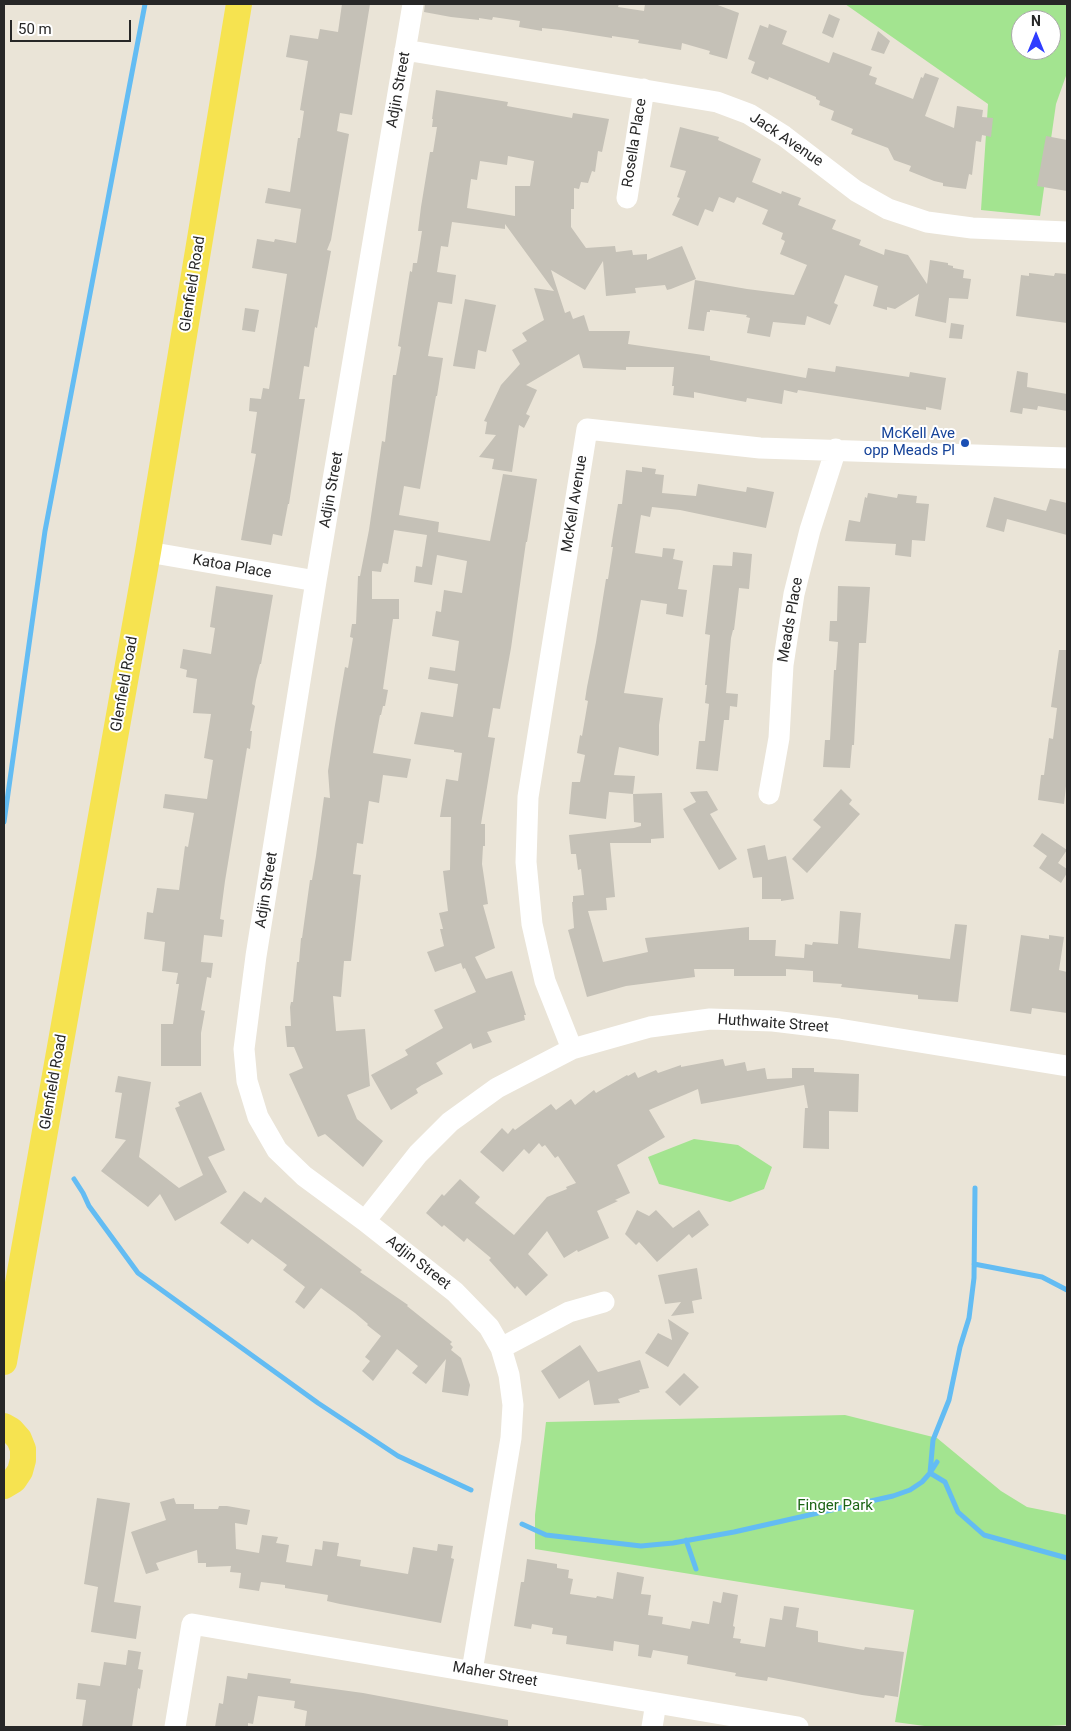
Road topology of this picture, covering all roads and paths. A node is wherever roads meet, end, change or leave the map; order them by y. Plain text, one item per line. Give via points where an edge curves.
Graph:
1 (240, 4) edge
2 (413, 4) edge
3 (406, 50) junction
4 (644, 89) junction
5 (627, 198) dead end
6 (1067, 232) edge
7 (836, 449) junction
8 (1067, 458) edge
9 (148, 552) junction
10 (316, 581) junction
11 (769, 794) dead end
12 (572, 1049) junction
13 (1067, 1066) edge
14 (366, 1221) junction
15 (604, 1302) dead end
16 (501, 1348) junction
17 (4, 1362) edge
18 (4, 1426) edge
19 (4, 1486) edge
20 (472, 1671) junction
21 (656, 1703) junction
22 (175, 1727) edge
23 (652, 1727) edge
24 (798, 1727) edge

1 - 9 main road, Glenfield Road
2 - 3 street, Adjin Street
3 - 4 street, Jack Avenue
3 - 10 street, Adjin Street
4 - 5 street, Rosella Place
4 - 6 street, Jack Avenue via 717,102 749,114 784,136 856,191 888,209 911,217 972,228
7 - 8 street, McKell Avenue
7 - 11 street, Meads Place via 794,594 783,665 779,738
7 - 12 street, McKell Avenue via 760,448 587,429 528,797 526,862 532,924 543,971
9 - 10 street, Katoa Place
9 - 17 main road, Glenfield Road
10 - 14 street, Adjin Street via 244,1049 247,1081 258,1117 277,1150 304,1176
12 - 13 street, Huthwaite Street via 650,1026 710,1019 773,1021
12 - 14 street, Huthwaite Street via 497,1088 450,1122 418,1154
14 - 16 street, Adjin Street via 455,1292 489,1327
15 - 16 street via 569,1312
16 - 20 street, Adjin Street via 513,1405 511,1438
18 - 19 main road via 19,1439 24,1460 14,1480
20 - 21 street, Maher Street
20 - 22 street, Maher Street via 192,1624
21 - 23 street
21 - 24 street, Maher Street

